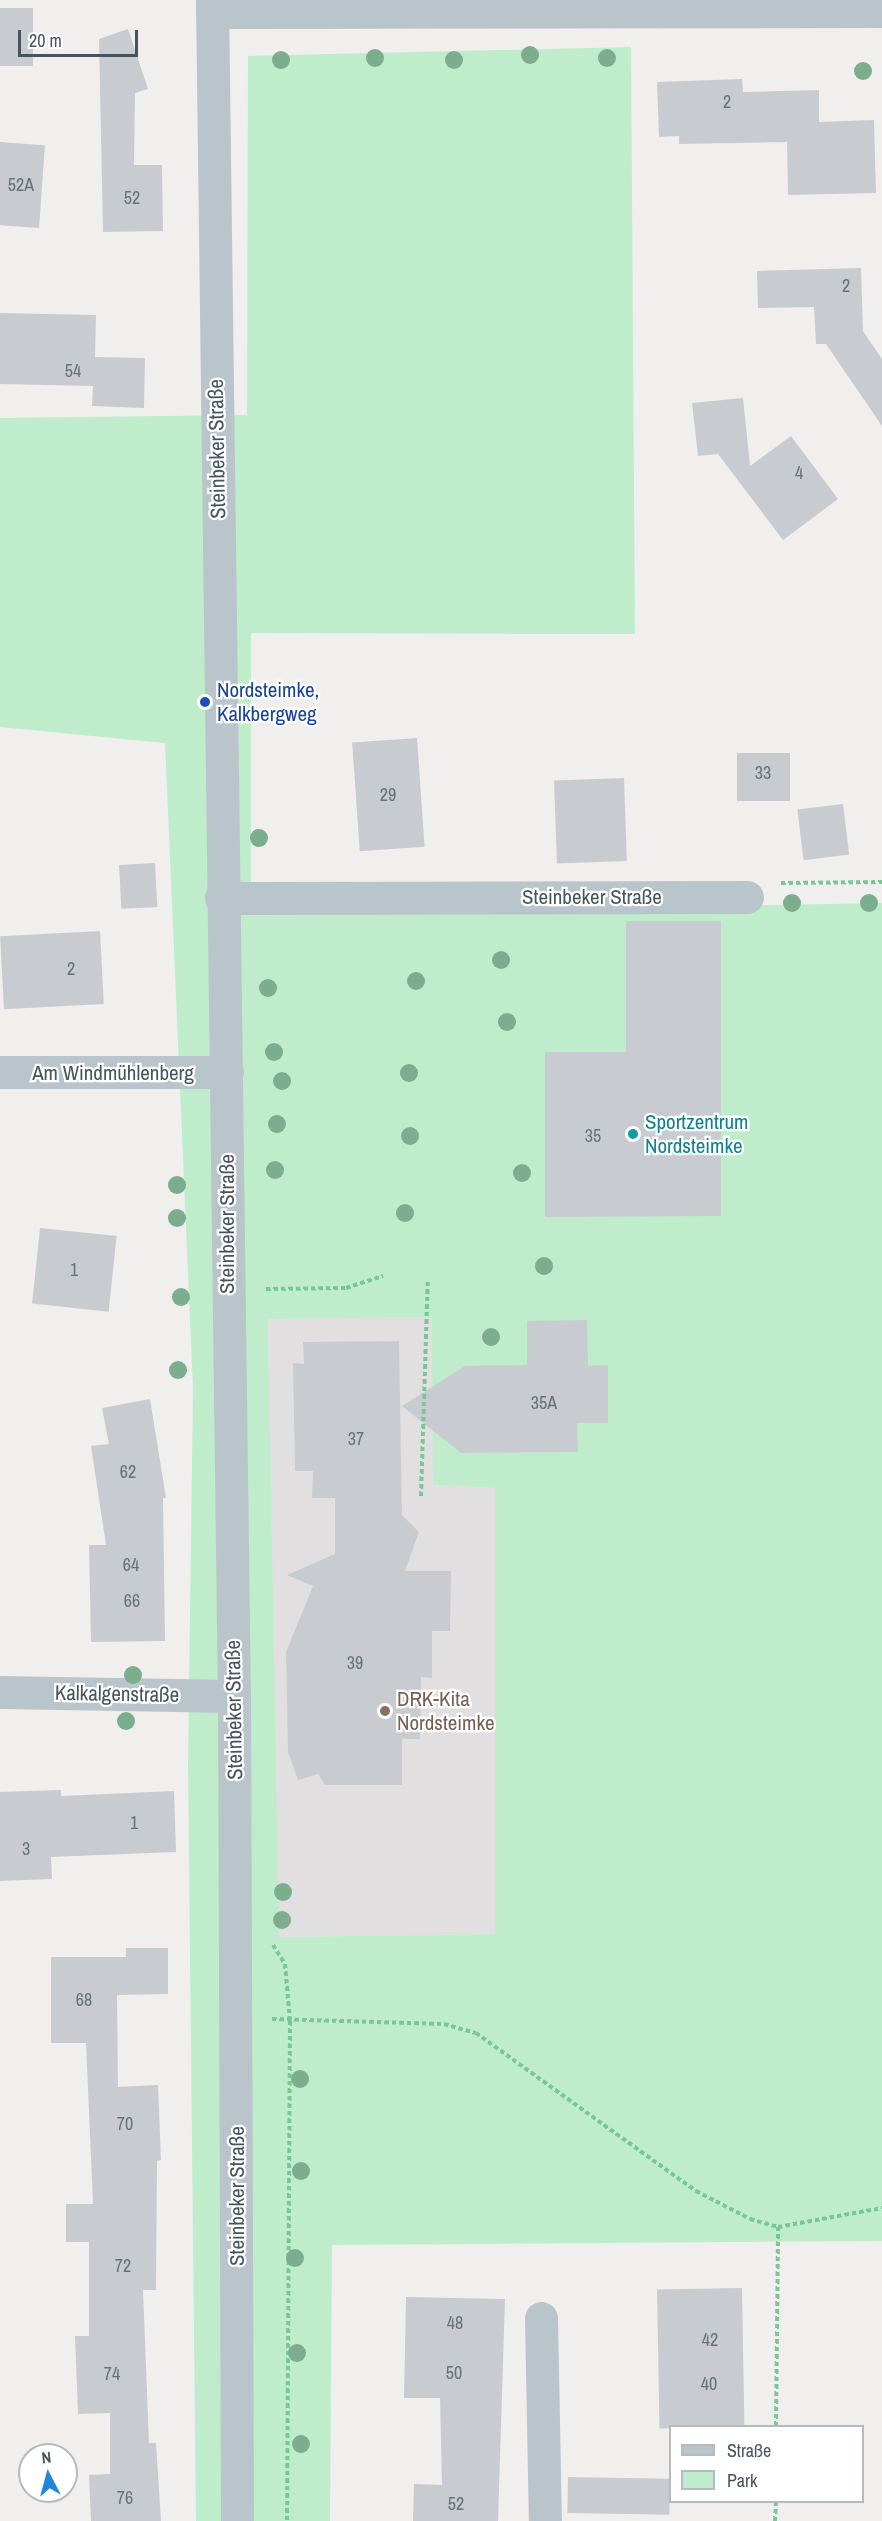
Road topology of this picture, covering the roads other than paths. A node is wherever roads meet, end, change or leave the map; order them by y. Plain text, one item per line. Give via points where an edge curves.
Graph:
1 (741, 5) edge
2 (212, 6) edge
3 (882, 11) edge
4 (747, 897) road end
5 (221, 898) junction
6 (0, 1072) edge
7 (227, 1072) junction
8 (0, 1692) edge
9 (234, 1696) junction
10 (541, 2318) dead end
11 (237, 2521) edge
12 (545, 2521) edge

1 - 2 street
1 - 3 street
2 - 5 street, Steinbeker Straße
4 - 5 street, Steinbeker Straße
5 - 7 street, Steinbeker Straße
6 - 7 street, Am Windmühlenberg
7 - 9 street, Steinbeker Straße
8 - 9 street, Kalkalgenstraße
9 - 11 street, Steinbeker Straße
10 - 12 street

